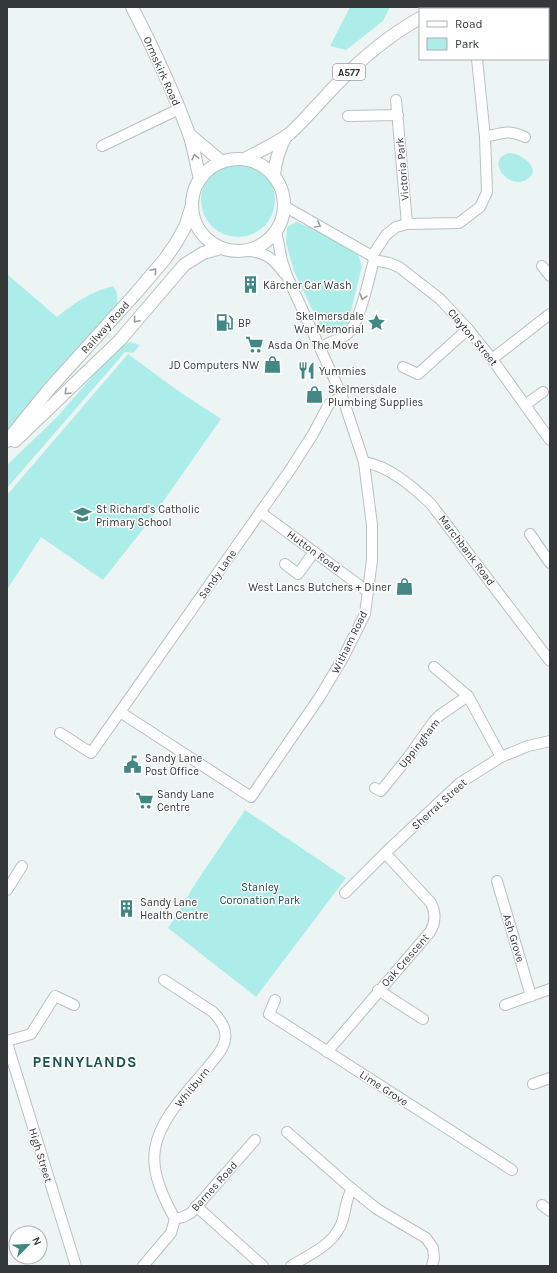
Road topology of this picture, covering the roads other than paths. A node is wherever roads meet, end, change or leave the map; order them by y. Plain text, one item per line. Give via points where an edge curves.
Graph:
1 (132, 7) edge
2 (419, 19) edge
3 (477, 60) edge
4 (396, 100) dead end
5 (179, 109) junction
6 (398, 115) junction
7 (348, 116) dead end
8 (287, 135) junction
9 (190, 136) junction
10 (485, 137) junction
11 (525, 138) dead end
12 (102, 146) dead end
13 (245, 159) junction
14 (222, 162) junction
15 (274, 176) junction
16 (200, 179) junction
17 (192, 205) junction
18 (284, 206) junction
19 (407, 224) junction
20 (276, 231) junction
21 (221, 248) junction
22 (245, 250) junction
23 (373, 258) junction
24 (542, 266) dead end
25 (287, 276) junction
26 (550, 276) edge
27 (162, 291) junction
28 (136, 292) junction
29 (550, 314) edge
30 (468, 329) junction
31 (320, 347) junction
32 (492, 359) junction
33 (403, 367) dead end
34 (542, 392) dead end
35 (342, 396) junction
36 (525, 405) junction
37 (550, 440) edge
38 (7, 441) edge
39 (7, 448) edge
40 (364, 462) junction
41 (260, 512) junction
42 (530, 534) dead end
43 (314, 552) junction
44 (550, 563) edge
45 (285, 564) dead end
46 (367, 591) junction
47 (550, 661) edge
48 (434, 668) dead end
49 (468, 696) junction
50 (120, 712) junction
51 (60, 733) dead end
52 (550, 741) edge
53 (501, 757) junction
54 (375, 788) dead end
55 (385, 853) junction
56 (22, 866) dead end
57 (497, 881) dead end
58 (7, 890) edge
59 (345, 893) dead end
60 (164, 980) dead end
61 (550, 989) edge
62 (378, 990) junction
63 (531, 996) junction
64 (275, 1000) dead end
65 (74, 1005) dead end
66 (505, 1005) dead end
67 (424, 1019) dead end
68 (7, 1042) edge
69 (327, 1052) junction
70 (550, 1078) edge
71 (533, 1084) dead end
72 (288, 1132) dead end
73 (255, 1140) dead end
74 (512, 1170) dead end
75 (352, 1189) junction
76 (196, 1206) junction
77 (175, 1219) junction
78 (76, 1266) edge
79 (143, 1266) edge
80 (263, 1266) edge
81 (291, 1266) edge
82 (432, 1266) edge

1 - 5 main road, Ormskirk Road via 160,62
2 - 8 main road, A577 via 380,44
3 - 10 street
4 - 6 street, Victoria Park
5 - 9 main road, Ormskirk Road
5 - 12 street
6 - 7 street
6 - 19 street, Victoria Park
8 - 13 main road, A577
8 - 15 main road, A577 via 275,162
9 - 14 main road, Ormskirk Road
16 -> 9 main road, Ormskirk Road
10 - 11 street via 505,132
10 - 19 street via 487,192 480,206 459,223
13 - 14 main road, A577
13 - 15 main road, A577 via 256,162
14 - 16 main road, A577 via 210,168
15 - 18 main road, A577 via 280,185
16 - 17 main road, A577 via 194,191
17 - 21 main road, A577 via 200,231 209,241
28 -> 17 main road, Railway Road via 176,243 185,227
18 - 20 main road, A577 via 282,219
18 -> 23 street
19 - 23 street via 391,230 382,240
20 - 22 main road, A577 via 257,247
20 - 25 street, Witham Road
21 - 22 main road, A577
21 - 27 main road, Railway Road via 203,253 184,265
22 - 25 street, Witham Road via 270,257
23 - 30 street, Clayton Street via 399,267 434,293
23 -> 31 street via 354,324 346,335
24 - 26 street
25 - 31 street, Witham Road
27 - 28 main road
27 -> 39 main road, Railway Road via 120,340
28 - 38 main road, Railway Road via 50,388
29 - 32 street
30 - 32 street, Clayton Street
30 - 33 street via 418,374
31 - 35 street, Witham Road
32 - 36 street, Clayton Street
34 - 36 street
35 - 40 street, Witham Road
35 - 41 street, Sandy Lane via 329,404 313,434
36 - 37 street, Clayton Street
40 - 46 street, Witham Road via 372,525 372,560
40 - 47 street, Marchbank Road via 375,463 410,484 431,504
41 - 43 street, Hutton Road
41 - 50 street, Sandy Lane
42 - 44 street
43 - 45 street via 298,574
43 - 46 street, Hutton Road
46 - 50 street, Witham Road via 365,614 344,658 251,797
48 - 49 street
49 - 53 street
49 - 54 street, Uppingham via 434,721 381,791
50 - 51 street, Sandy Lane via 91,753
52 - 53 street, Sherrat Street via 528,746
53 - 55 street, Sherrat Street via 460,783
55 - 59 street, Sherrat Street
55 - 62 street, Oak Crescent via 428,899 435,918 430,932
56 - 58 street
57 - 63 street, Ash Grove
60 - 77 street, Whitburn via 213,1012 220,1019 226,1038 220,1052 168,1116 157,1139 154,1162
61 - 63 street
62 - 67 street, Oak Crescent
62 - 69 street, Oak Crescent
63 - 66 street
64 - 69 street, Lime Grove via 269,1014
65 - 68 street via 55,996 31,1034
68 - 78 street, High Street
69 - 74 street, Lime Grove
70 - 71 street
72 - 75 street
73 - 76 street, Barnes Road
75 - 81 street via 339,1230 330,1242
75 - 82 street via 377,1209 426,1238 433,1248
76 - 77 street, Barnes Road via 191,1213
76 - 80 street
77 - 79 street via 171,1233

